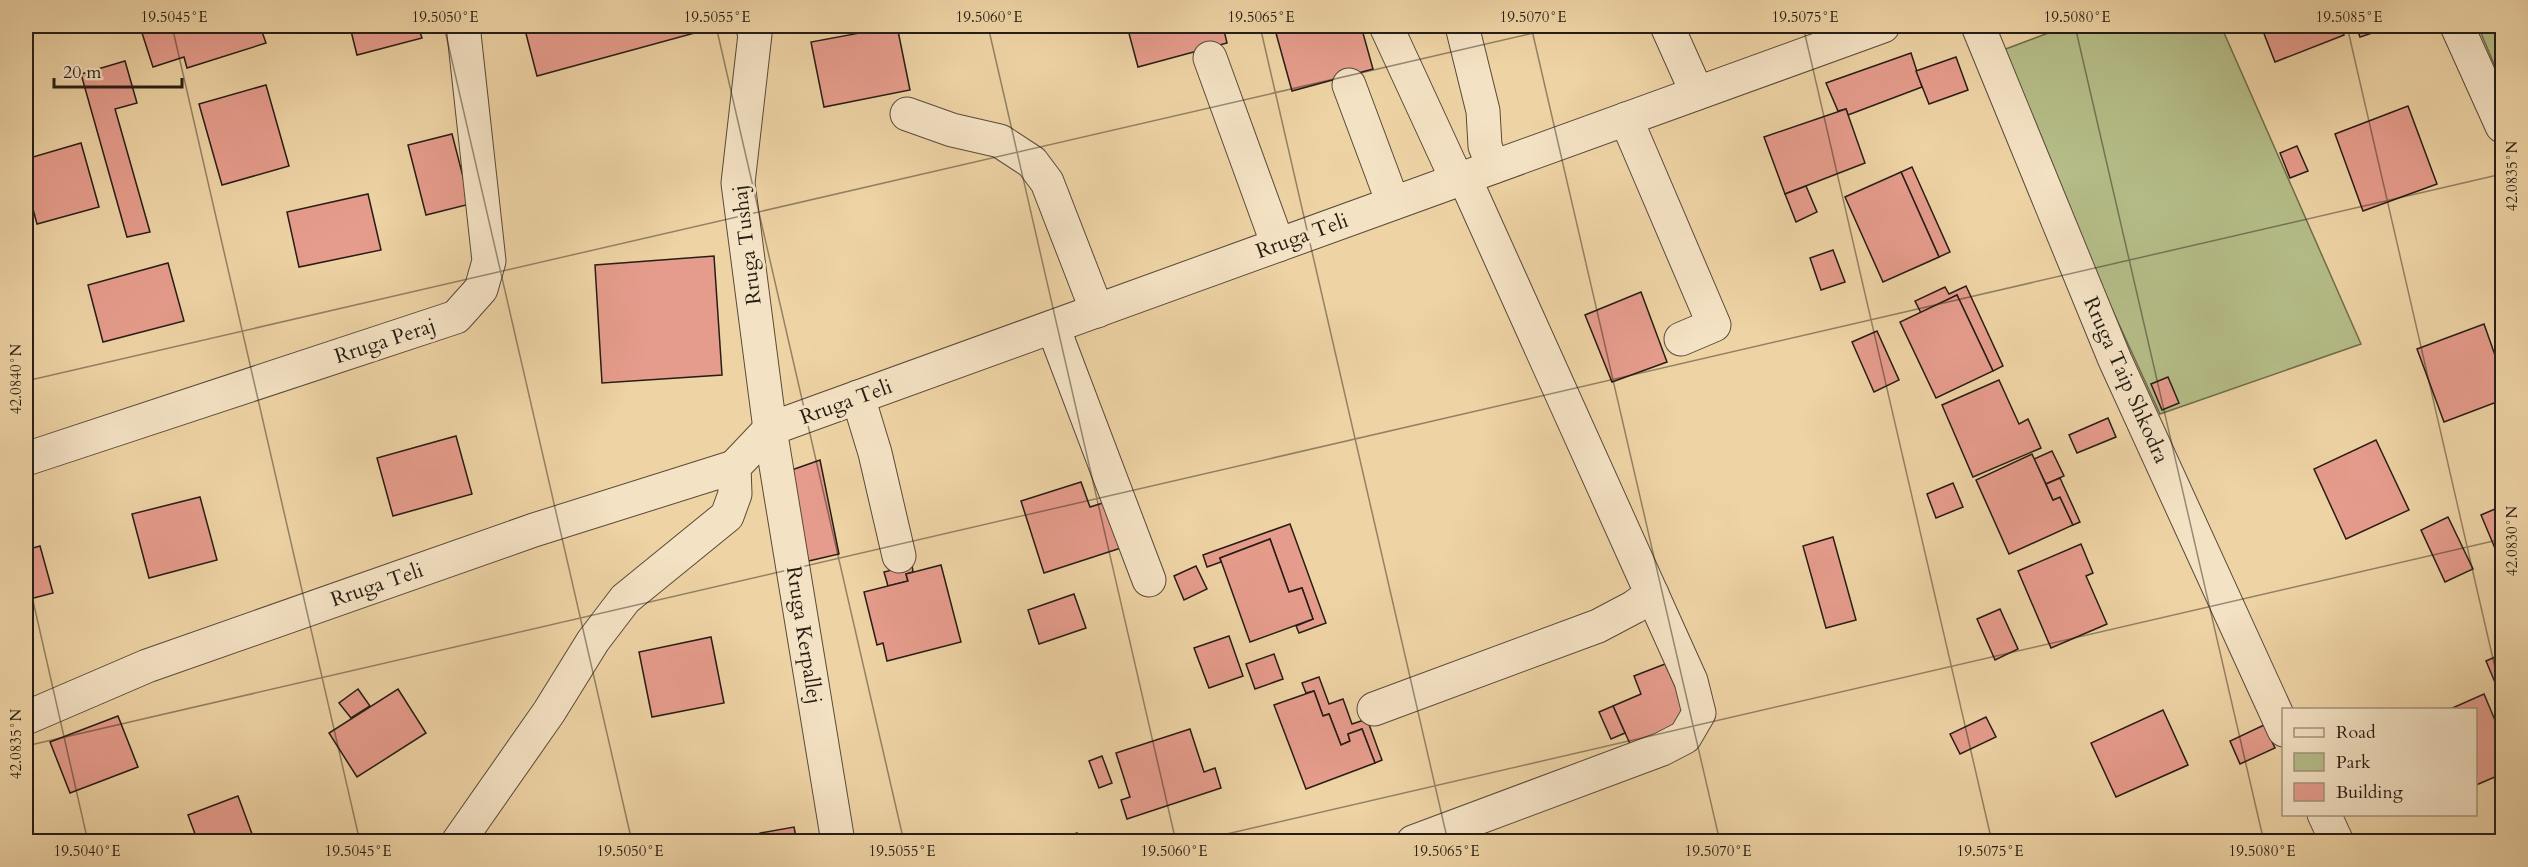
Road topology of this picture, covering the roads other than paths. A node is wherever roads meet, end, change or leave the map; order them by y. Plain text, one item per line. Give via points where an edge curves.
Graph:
1 (466, 26) edge
2 (752, 26) edge
3 (1386, 26) edge
4 (1462, 26) edge
5 (1667, 26) edge
6 (1883, 26) edge
7 (1978, 26) edge
8 (2457, 26) edge
9 (1209, 58) dead end
10 (1349, 85) dead end
11 (1697, 93) junction
12 (907, 114) dead end
13 (1626, 118) junction
14 (2502, 126) edge
15 (1471, 175) junction
16 (1393, 203) junction
17 (1278, 245) junction
18 (1097, 311) junction
19 (1053, 327) junction
20 (1681, 339) dead end
21 (858, 397) junction
22 (770, 429) junction
23 (26, 459) edge
24 (734, 467) junction
25 (899, 556) dead end
26 (1149, 580) dead end
27 (1652, 594) junction
28 (1374, 709) dead end
29 (26, 718) edge
30 (2282, 728) edge
31 (2325, 816) edge
32 (458, 842) edge
33 (838, 842) edge
34 (1413, 842) edge
35 (2337, 842) edge

1 - 23 street, Rruga Peraj via 489,261 481,290 456,317
2 - 22 street, Rruga Tushaj via 755,34 738,183
3 - 15 street
4 - 15 street via 1483,111 1485,146
5 - 11 street
6 - 11 street, Rruga Teli
7 - 30 street, Rruga Taip Shkodra via 2115,360
8 - 14 street
9 - 17 street
10 - 16 street
11 - 13 street, Rruga Teli
12 - 18 street via 1000,141 1032,162 1047,182
13 - 15 street, Rruga Teli
13 - 20 street via 1714,324
15 - 16 street, Rruga Teli
15 - 27 street
16 - 17 street, Rruga Teli
17 - 18 street, Rruga Teli
18 - 19 street, Rruga Teli
19 - 21 street, Rruga Teli
19 - 26 street
21 - 22 street, Rruga Teli
21 - 25 street
22 - 24 street, Rruga Teli
22 - 33 street, Rruga Kerpallej
24 - 29 street, Rruga Teli via 534,531 147,666
24 - 32 street via 735,494 727,516 625,599
27 - 28 street via 1598,626
27 - 34 street via 1692,681 1699,713 1685,737
31 - 35 street

